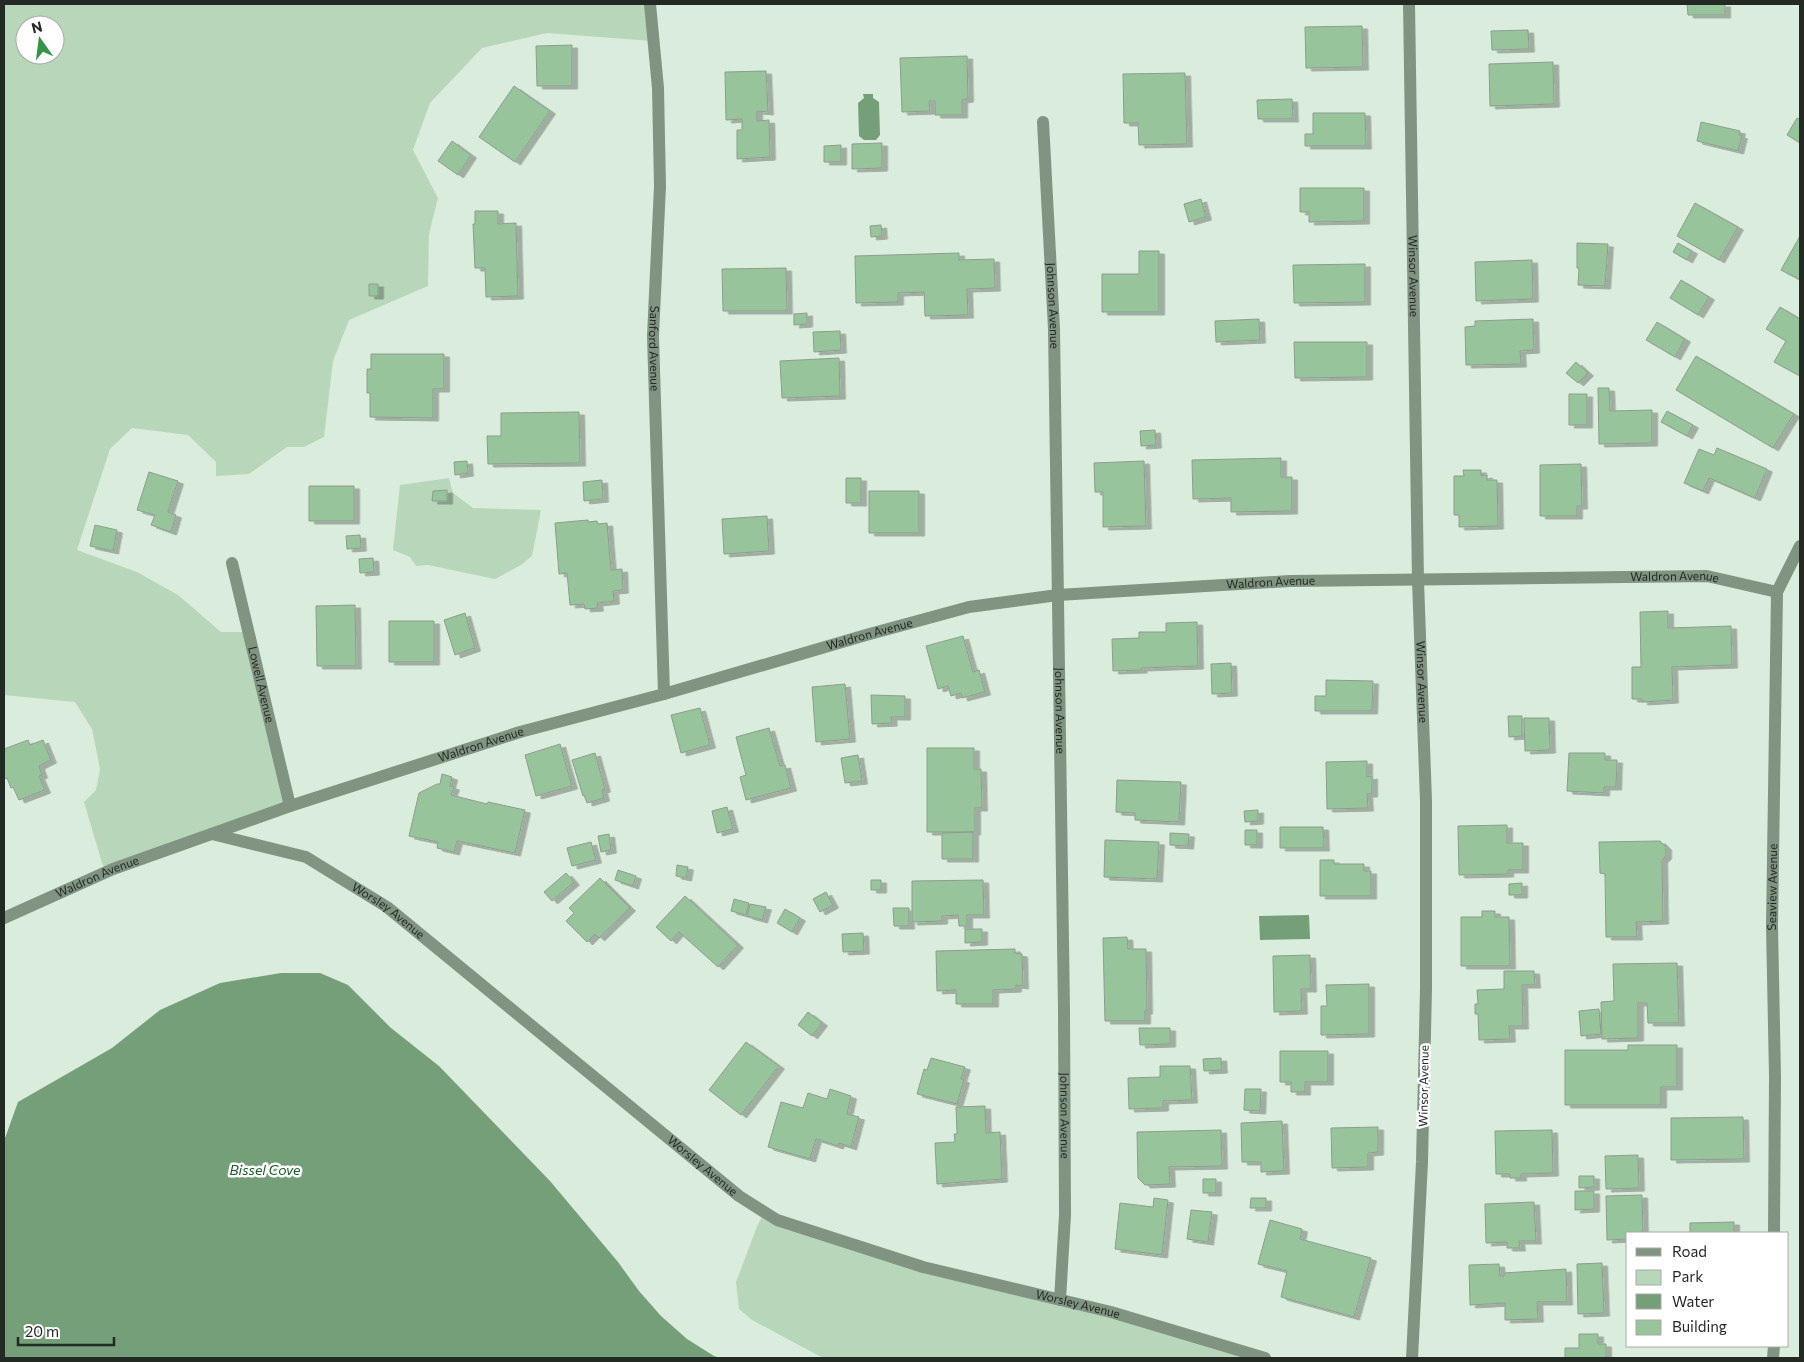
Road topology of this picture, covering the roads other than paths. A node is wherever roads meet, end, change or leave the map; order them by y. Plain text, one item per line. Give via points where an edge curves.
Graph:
1 (650, 4) edge
2 (1409, 4) edge
3 (1043, 122) dead end
4 (1800, 546) edge
5 (232, 563) dead end
6 (1418, 581) junction
7 (1776, 592) junction
8 (1058, 595) junction
9 (664, 694) junction
10 (290, 806) junction
11 (212, 834) junction
12 (4, 918) edge
13 (1774, 1232) edge
14 (1060, 1300) junction
15 (1265, 1358) edge
16 (1412, 1358) edge

1 - 9 street, Sanford Avenue via 658,88 660,186 653,336
2 - 6 street, Winsor Avenue
3 - 8 street, Johnson Avenue via 1054,329
4 - 7 street, Seaview Avenue
5 - 10 street, Lowell Avenue
6 - 7 street, Waldron Avenue via 1707,576
6 - 8 street, Waldron Avenue via 1290,581
6 - 16 street, Winsor Avenue via 1426,801 1426,989 1422,1162
7 - 13 street, Seaview Avenue via 1772,926
8 - 9 street, Waldron Avenue via 969,607
8 - 14 street, Johnson Avenue via 1064,1127
9 - 10 street, Waldron Avenue via 520,732
10 - 11 street, Waldron Avenue
11 - 12 street, Waldron Avenue via 113,869
11 - 14 street, Worsley Avenue via 306,857 387,907 739,1196 776,1220 924,1267
14 - 15 street, Worsley Avenue

